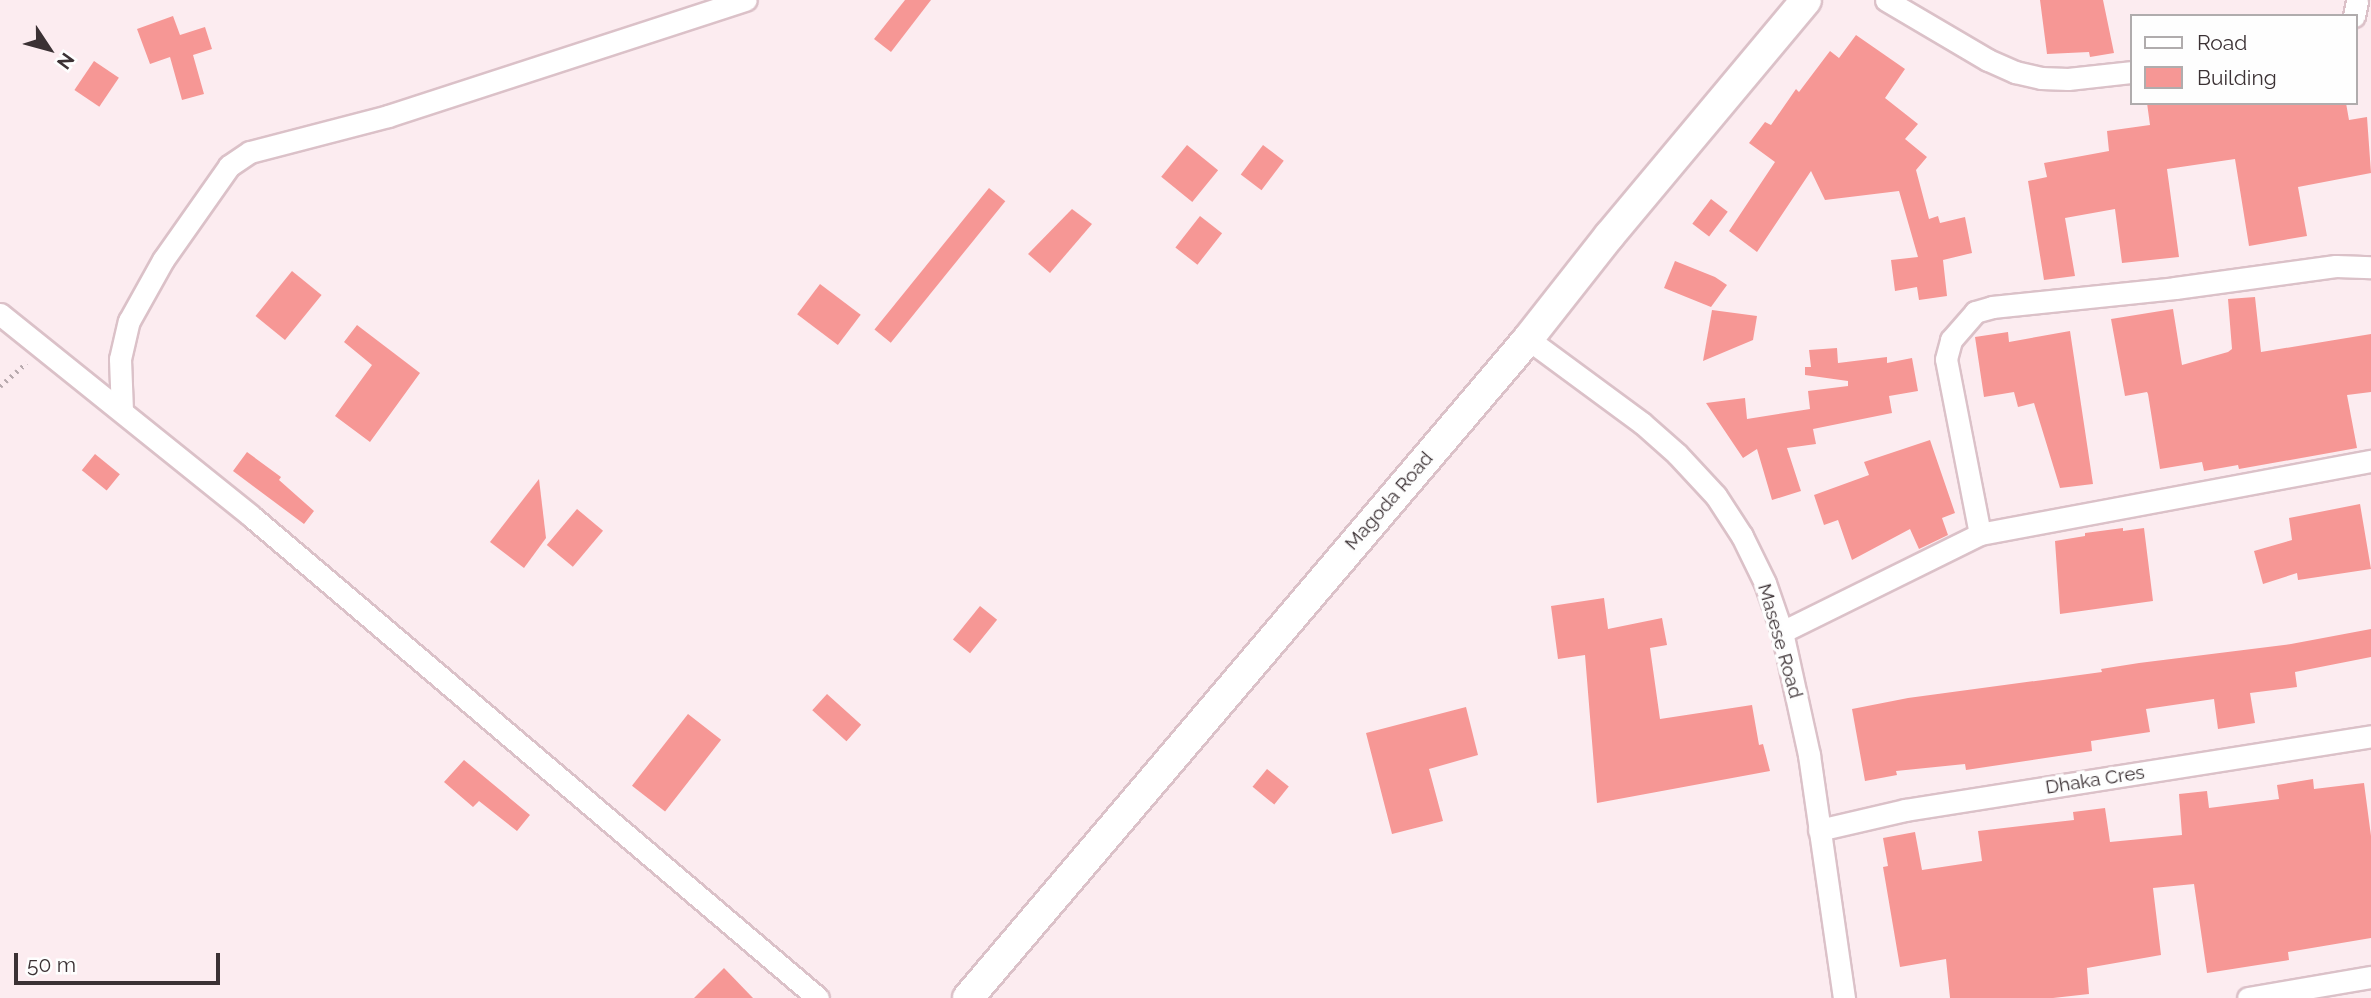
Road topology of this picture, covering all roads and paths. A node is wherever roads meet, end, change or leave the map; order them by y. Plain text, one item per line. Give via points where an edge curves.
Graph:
1 (746, 0) edge
2 (1806, 0) edge
3 (1886, 0) edge
4 (2130, 72) edge
5 (2371, 267) edge
6 (0, 314) edge
7 (1528, 339) junction
8 (43, 349) junction
9 (0, 386) edge
10 (122, 411) junction
11 (2371, 461) edge
12 (1980, 534) junction
13 (1782, 632) junction
14 (2371, 736) edge
15 (1819, 830) junction
16 (2371, 977) edge
17 (818, 998) edge
18 (968, 998) edge
19 (1844, 998) edge
20 (2248, 998) edge

1 - 10 street via 388,116 250,152 229,166 163,260 129,321 120,359
2 - 7 street, Magoda Road
3 - 4 street via 2015,72 2068,79
5 - 12 street via 2336,266 1992,307 1975,313 1951,340 1946,359
6 - 8 street
7 - 13 street, Masese Road via 1642,423 1716,496 1766,583
7 - 18 street, Magoda Road
8 - 9 path
8 - 10 street
10 - 17 street
11 - 12 street
12 - 13 street
13 - 15 street, Masese Road via 1809,755
14 - 15 street, Dhaka Cres via 1905,810
15 - 19 street, Masese Road
16 - 20 street

